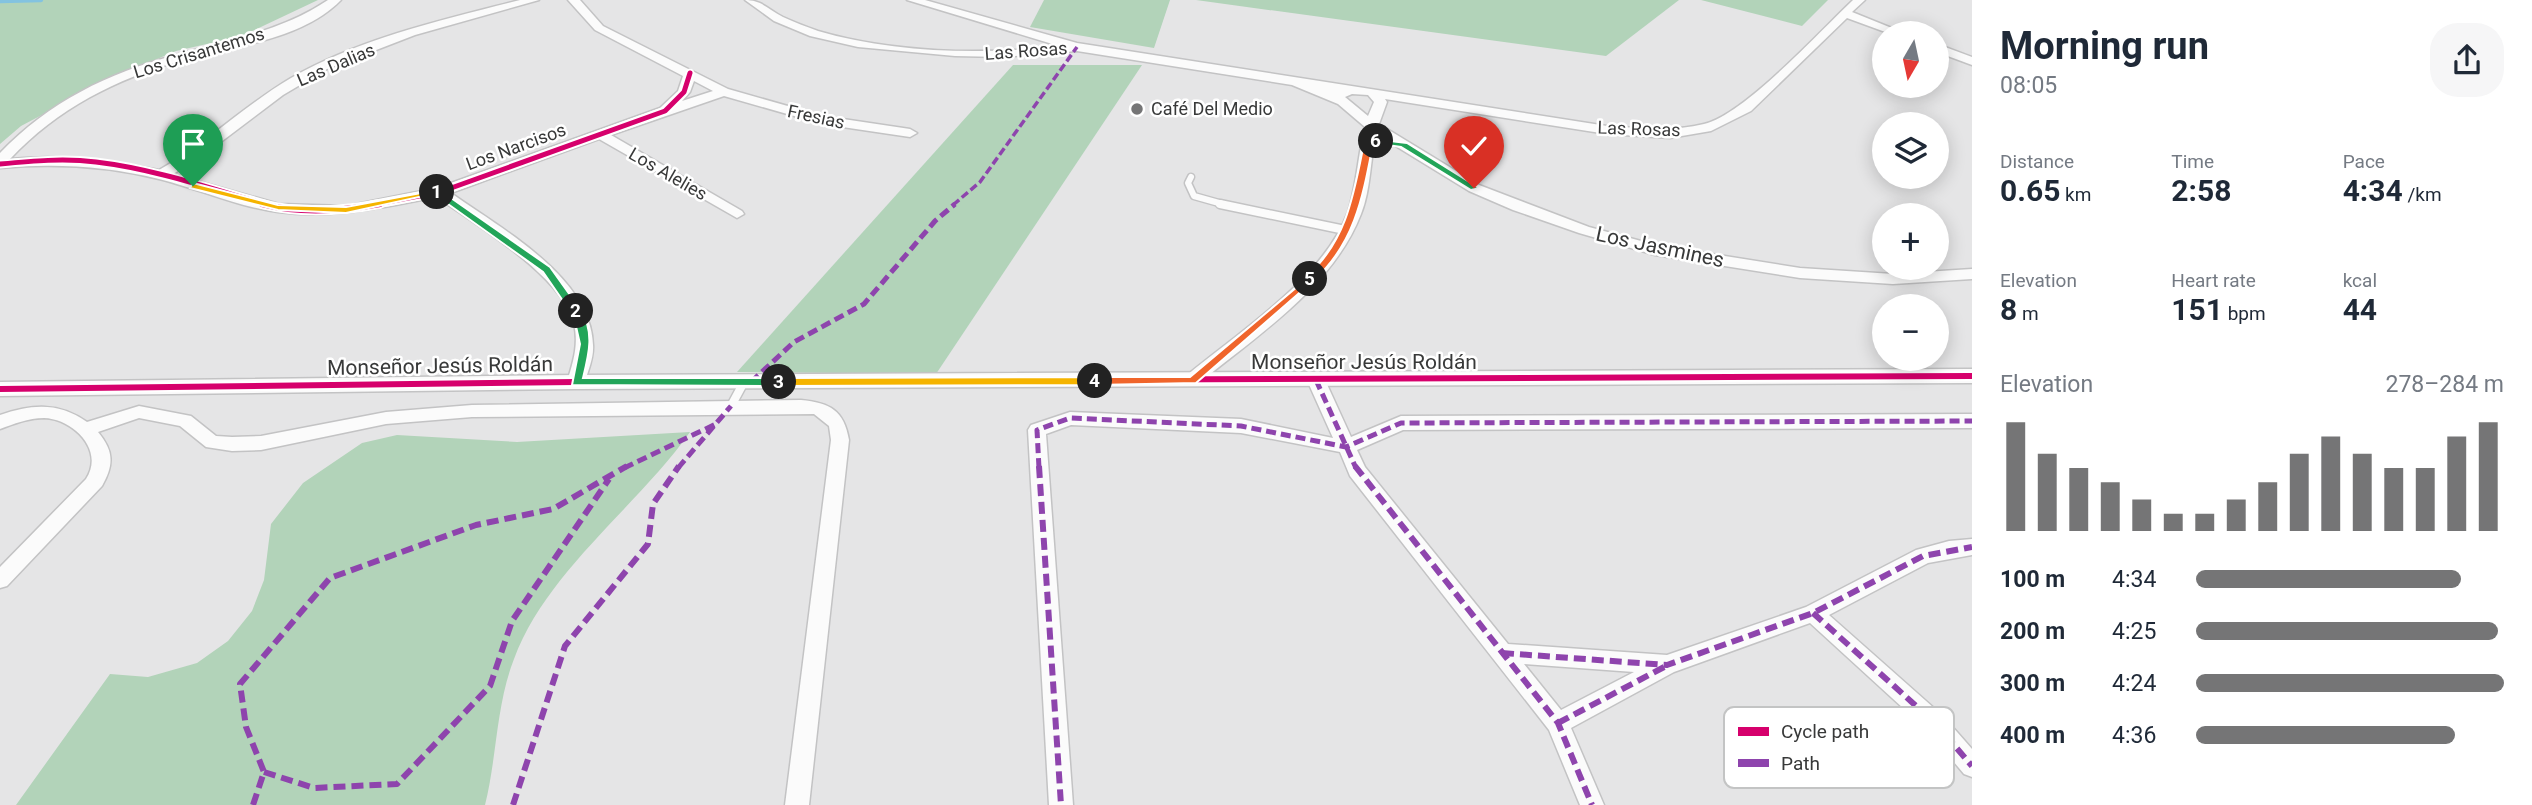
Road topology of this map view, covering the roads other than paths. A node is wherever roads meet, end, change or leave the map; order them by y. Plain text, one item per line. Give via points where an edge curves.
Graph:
1 (335, 0) edge
2 (533, 0) edge
3 (574, 0) edge
4 (751, 0) edge
5 (913, 0) edge
6 (1858, 0) edge
7 (1846, 14) junction
8 (1872, 24) edge
9 (1077, 47) junction
10 (1950, 53) edge
11 (1972, 61) edge
12 (690, 73) junction
13 (724, 92) junction
14 (1348, 99) junction
15 (1376, 99) junction
16 (665, 111) junction
17 (1372, 126) junction
18 (910, 133) dead end
19 (598, 134) junction
20 (1369, 143) junction
21 (1404, 145) junction
22 (0, 163) edge
23 (161, 175) junction
24 (1191, 177) dead end
25 (440, 192) junction
26 (737, 214) dead end
27 (1345, 230) junction
28 (1972, 274) edge
29 (1972, 376) edge
30 (1192, 380) junction
31 (1316, 380) junction
32 (576, 382) junction
33 (744, 382) junction
34 (0, 389) edge
35 (731, 406) junction
36 (1972, 421) edge
37 (0, 422) edge
38 (85, 430) junction
39 (1346, 447) junction
40 (1972, 547) edge
41 (0, 580) edge
42 (1813, 613) junction
43 (1502, 653) junction
44 (1667, 665) junction
45 (1917, 707) edge
46 (1558, 723) junction
47 (1954, 745) edge
48 (1972, 766) edge
49 (797, 805) edge
50 (1061, 805) edge
51 (1592, 805) edge

1 - 22 street, Los Crisantemos via 305,18 158,64 79,98 33,127
2 - 23 street, Las Dalias via 452,21 324,66 276,93 198,154
3 - 12 street, Fresias via 599,28
4 - 9 street, Las Rosas via 791,25 874,47 991,55
5 - 9 street
6 - 7 street, Las Rosas
7 - 8 street
7 - 15 street, Las Rosas via 1746,108 1711,127 1670,134 1607,130
9 - 14 street, Las Rosas via 1296,82
10 - 11 street
12 - 13 street, Fresias
12 - 16 street via 684,92
13 - 16 street, Los Narcisos
13 - 18 street, Fresias via 822,120
14 - 15 street, Las Rosas via 1364,109
14 - 17 street, Los Jasmines
15 - 17 street
16 - 19 street, Los Narcisos
17 - 20 street
17 - 21 street, Los Jasmines
19 - 25 street, Los Narcisos
19 - 26 street, Los Alelies
20 - 21 street via 1384,140
20 - 27 street via 1354,214
21 - 28 street, Los Jasmines via 1474,188 1518,208 1655,250 1800,273 1893,279
22 - 23 street, Los Narcisos via 96,162
23 - 25 street, Los Narcisos via 278,208 346,210
24 - 27 lane via 1188,183 1194,196
25 - 32 street via 547,269 580,317 586,344
27 - 30 street via 1324,266
29 - 31 street, Monseñor Jesús Roldán
30 - 31 street, Monseñor Jesús Roldán
30 - 33 street, Monseñor Jesús Roldán
31 - 39 street
32 - 33 street, Monseñor Jesús Roldán
32 - 34 street, Monseñor Jesús Roldán
33 - 35 lane
35 - 38 street via 472,411 386,418 261,443 212,442 186,421 139,412
35 - 49 street via 819,408 837,423 840,440
36 - 39 street via 1401,424
37 - 38 street via 34,412 55,413
38 - 41 street via 102,454 102,470 75,505
39 - 43 street via 1357,471
39 - 50 street via 1228,425 1070,418 1037,430
40 - 42 street via 1923,556
42 - 44 street
42 - 45 street
43 - 44 street
43 - 46 street
44 - 46 street
46 - 51 street
47 - 48 street

